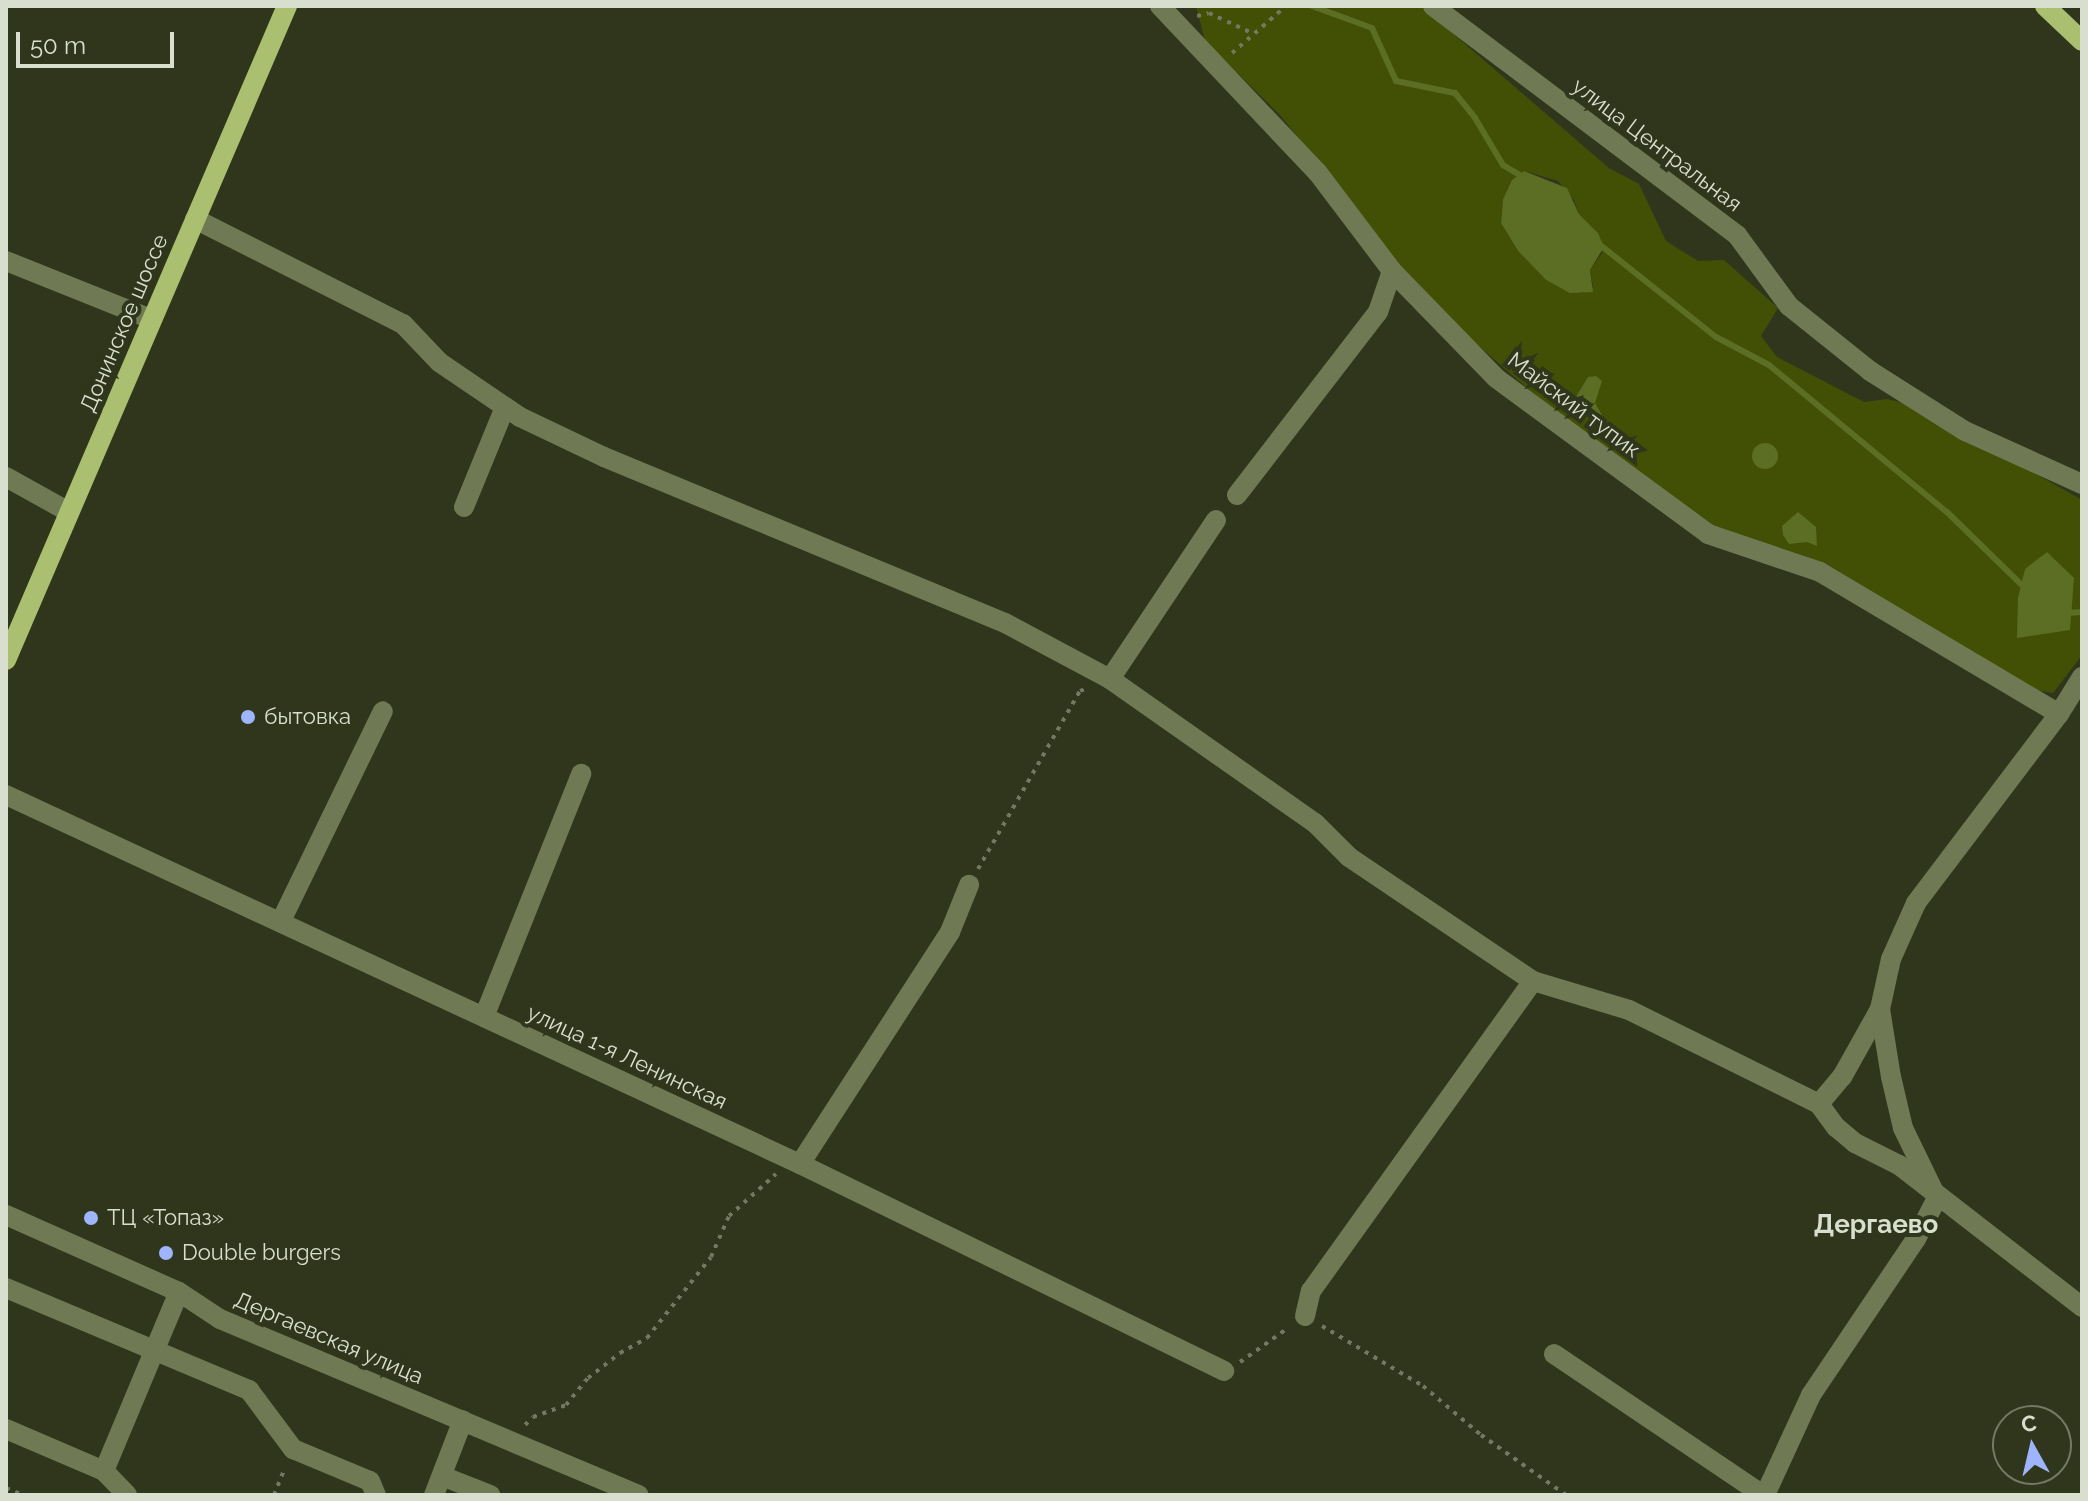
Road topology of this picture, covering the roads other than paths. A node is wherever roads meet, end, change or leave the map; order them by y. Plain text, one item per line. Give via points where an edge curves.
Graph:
1 (287, 6) edge
2 (1160, 6) edge
3 (1433, 6) edge
4 (2045, 6) edge
5 (2082, 41) edge
6 (195, 219) junction
7 (6, 261) edge
8 (1392, 271) junction
9 (151, 319) junction
10 (505, 407) junction
11 (6, 477) edge
12 (2082, 484) edge
13 (1237, 495) dead end
14 (464, 507) dead end
15 (69, 512) junction
16 (1216, 520) dead end
17 (6, 660) edge
18 (1110, 679) junction
19 (2080, 688) edge
20 (383, 711) dead end
21 (2059, 714) junction
22 (581, 774) dead end
23 (6, 795) edge
24 (969, 885) road end
25 (281, 921) junction
26 (1533, 981) junction
27 (1880, 1009) junction
28 (484, 1017) junction
29 (1819, 1104) junction
30 (800, 1164) junction
31 (1937, 1198) junction
32 (6, 1215) edge
33 (6, 1288) edge
34 (179, 1292) junction
35 (2082, 1307) edge
36 (1305, 1316) road end
37 (154, 1350) junction
38 (1554, 1354) dead end
39 (1224, 1371) road end
40 (463, 1420) junction
41 (6, 1429) edge
42 (104, 1471) junction
43 (438, 1486) edge
44 (127, 1495) edge
45 (376, 1495) edge
46 (490, 1495) edge
47 (638, 1495) edge
48 (1764, 1495) edge

1 - 6 main road, Донинское шоссе
2 - 8 street, Майский тупик via 1318,173
3 - 12 street, улица Центральная via 1737,235 1789,306 1870,371 1965,431
4 - 5 main road
6 - 9 main road, Донинское шоссе
6 - 10 street via 403,324 439,362
7 - 9 street
8 - 13 street via 1378,312
8 - 21 street, Майский тупик via 1496,378 1708,534 1820,572
9 - 15 main road, Донинское шоссе
10 - 14 street
10 - 18 street via 604,457 1005,623
11 - 15 street
15 - 17 main road, Донинское шоссе
16 - 18 street
18 - 26 street via 1315,823 1349,857
19 - 21 street
20 - 25 street
21 - 27 street via 1916,903 1891,959
22 - 28 street
23 - 25 street, улица 1-я Ленинская
24 - 30 street via 950,932
25 - 28 street, улица 1-я Ленинская
26 - 29 street via 1629,1010
26 - 36 street via 1311,1291
27 - 29 street via 1842,1077
27 - 31 street via 1903,1128
28 - 30 street, улица 1-я Ленинская
29 - 31 street via 1855,1143 1899,1165
30 - 39 street, улица 1-я Ленинская
31 - 35 street
31 - 48 street via 1916,1239 1811,1395
32 - 34 street, Дергаевская улица
33 - 37 street
34 - 37 street
34 - 40 street, Дергаевская улица via 220,1319
37 - 42 street
37 - 45 street via 249,1390 293,1449 370,1481
38 - 48 street
40 - 43 street
40 - 47 street, Дергаевская улица
41 - 42 street
42 - 44 street
43 - 46 street

